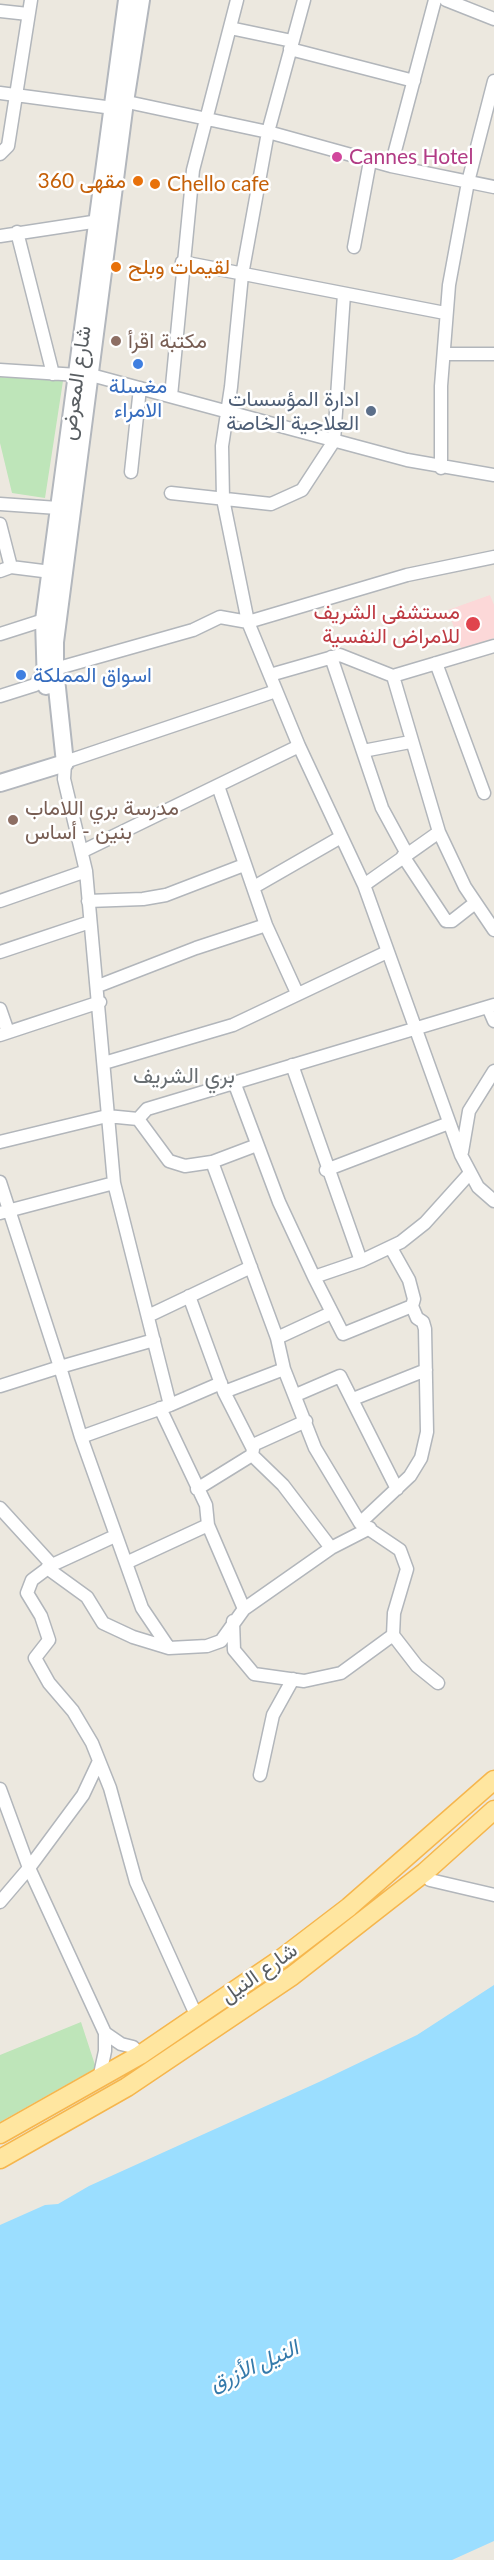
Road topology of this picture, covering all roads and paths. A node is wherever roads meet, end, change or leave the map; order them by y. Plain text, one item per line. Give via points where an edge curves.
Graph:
1 (31, 0) edge
2 (127, 0) edge
3 (141, 0) edge
4 (237, 0) edge
5 (304, 0) edge
6 (435, 0) edge
7 (446, 0) edge
8 (0, 11) edge
9 (28, 14) junction
10 (494, 19) edge
11 (230, 28) junction
12 (291, 45) junction
13 (414, 81) junction
14 (494, 81) edge
15 (0, 93) edge
16 (16, 96) junction
17 (117, 103) junction
18 (206, 119) junction
19 (268, 132) junction
20 (0, 153) edge
21 (370, 161) junction
22 (391, 166) junction
23 (468, 182) junction
24 (494, 187) edge
25 (99, 221) junction
26 (17, 232) junction
27 (0, 236) edge
28 (354, 246) dead end
29 (182, 262) junction
30 (242, 274) junction
31 (344, 294) junction
32 (445, 313) junction
33 (445, 354) junction
34 (494, 354) edge
35 (0, 370) edge
36 (53, 374) junction
37 (83, 383) junction
38 (140, 388) junction
39 (171, 396) junction
40 (228, 412) junction
41 (334, 441) junction
42 (441, 468) junction
43 (131, 472) dead end
44 (494, 476) edge
45 (171, 493) dead end
46 (224, 499) junction
47 (0, 504) edge
48 (58, 508) junction
49 (0, 524) edge
50 (494, 557) edge
51 (5, 569) edge
52 (51, 572) junction
53 (44, 620) junction
54 (248, 622) junction
55 (0, 634) edge
56 (494, 646) edge
57 (331, 657) junction
58 (436, 663) junction
59 (49, 671) junction
60 (270, 675) junction
61 (393, 676) junction
62 (276, 691) junction
63 (0, 696) edge
64 (410, 742) junction
65 (299, 746) junction
66 (363, 752) junction
67 (62, 767) junction
68 (0, 783) edge
69 (218, 786) junction
70 (484, 793) dead end
71 (439, 832) junction
72 (341, 837) junction
73 (83, 851) junction
74 (405, 855) junction
75 (244, 865) junction
76 (87, 871) junction
77 (364, 885) junction
78 (254, 887) junction
79 (0, 901) edge
80 (88, 901) junction
81 (475, 903) junction
82 (90, 922) junction
83 (266, 925) junction
84 (494, 930) edge
85 (0, 952) edge
86 (387, 952) junction
87 (98, 986) junction
88 (297, 993) junction
89 (100, 1002) junction
90 (491, 1006) edge
91 (0, 1009) edge
92 (494, 1021) edge
93 (414, 1028) junction
94 (4, 1034) edge
95 (104, 1063) junction
96 (292, 1065) junction
97 (494, 1071) edge
98 (234, 1082) junction
99 (107, 1116) junction
100 (138, 1119) junction
101 (449, 1123) junction
102 (0, 1142) edge
103 (257, 1145) junction
104 (461, 1155) junction
105 (212, 1162) junction
106 (326, 1170) junction
107 (470, 1173) junction
108 (0, 1182) edge
109 (114, 1183) junction
110 (494, 1201) edge
111 (5, 1211) edge
112 (391, 1248) junction
113 (361, 1261) junction
114 (251, 1267) junction
115 (314, 1278) junction
116 (189, 1296) junction
117 (412, 1306) junction
118 (331, 1312) junction
119 (148, 1316) junction
120 (277, 1338) junction
121 (154, 1340) junction
122 (60, 1367) junction
123 (284, 1370) junction
124 (426, 1370) junction
125 (0, 1386) edge
126 (223, 1388) junction
127 (296, 1395) junction
128 (352, 1399) junction
129 (165, 1407) junction
130 (306, 1421) junction
131 (81, 1437) junction
132 (252, 1450) junction
133 (197, 1489) junction
134 (397, 1489) junction
135 (0, 1508) edge
136 (208, 1525) junction
137 (365, 1525) junction
138 (116, 1536) junction
139 (331, 1548) junction
140 (128, 1562) junction
141 (49, 1567) junction
142 (244, 1609) junction
143 (233, 1621) junction
144 (393, 1635) junction
145 (169, 1648) junction
146 (293, 1679) junction
147 (438, 1683) dead end
148 (99, 1761) junction
149 (260, 1774) dead end
150 (494, 1780) edge
151 (0, 1789) edge
152 (470, 1803) junction
153 (488, 1815) edge
154 (29, 1868) junction
155 (425, 1872) junction
156 (494, 1895) edge
157 (0, 1902) edge
158 (197, 2017) junction
159 (105, 2033) junction
160 (140, 2055) junction
161 (99, 2079) junction
162 (0, 2134) edge
163 (0, 2158) edge

1 - 9 street
2 - 17 main road, شارع المعرض
3 - 17 main road, شارع المعرض
4 - 11 street
5 - 12 street
6 - 13 street
7 - 10 street
8 - 9 street
9 - 16 street
11 - 12 street
11 - 18 street
12 - 13 street
12 - 19 street
13 - 22 street
14 - 23 street
15 - 16 street
16 - 17 street
16 - 20 street via 8,146
17 - 18 street
17 - 25 main road, شارع المعرض
17 - 37 main road, شارع المعرض
18 - 19 street
18 - 29 street via 193,170
19 - 21 street
19 - 30 street
21 - 22 street
21 - 28 street
22 - 23 street
23 - 24 street
23 - 32 street
25 - 26 street
25 - 37 main road, شارع المعرض
26 - 27 street
26 - 36 street
29 - 30 street
29 - 39 street
30 - 31 street
30 - 40 street
31 - 32 street
31 - 41 street
32 - 33 street
33 - 34 street
33 - 42 street
35 - 36 street
36 - 37 street
37 - 38 street
37 - 48 main road, شارع المعرض
37 - 59 main road, شارع المعرض via 57,630
38 - 39 street
38 - 43 street
39 - 40 street
40 - 41 street
40 - 46 street via 222,446
41 - 42 street
41 - 46 street via 302,490 271,504
42 - 44 street
45 - 46 street
46 - 54 street
47 - 48 street
48 - 52 main road, شارع المعرض
49 - 51 street
50 - 54 street via 407,575
51 - 52 street
52 - 53 main road, شارع المعرض
53 - 55 street
53 - 59 main road, شارع المعرض
54 - 59 street via 220,617 193,630
54 - 60 street
56 - 58 street
57 - 60 street
57 - 61 street via 348,657
57 - 66 street
58 - 61 street
58 - 70 street
59 - 63 street via 35,685
59 - 67 main road, شارع المعرض
60 - 62 street
61 - 64 street
62 - 65 street
62 - 67 street
64 - 66 street
64 - 71 street
65 - 69 street
65 - 72 street
66 - 74 street via 382,808
67 - 68 main road
67 - 73 street
69 - 73 street
69 - 75 street
71 - 74 street
71 - 81 street
72 - 77 street
72 - 78 street
73 - 76 street
74 - 77 street
74 - 81 street via 446,921 452,921
75 - 78 street
75 - 80 street via 166,895
76 - 79 street
76 - 80 street
77 - 86 street
78 - 83 street
80 - 82 street
81 - 84 street
82 - 85 street
82 - 87 street
83 - 87 street
83 - 88 street
86 - 88 street
86 - 93 street
87 - 89 street
88 - 95 street via 233,1025
89 - 94 street
89 - 95 street
90 - 92 street
90 - 93 street
91 - 94 street
93 - 96 street
93 - 101 street
95 - 99 street
96 - 98 street
96 - 106 street
97 - 104 street via 469,1111
98 - 100 street via 147,1109
98 - 103 street
99 - 100 street
99 - 102 street
99 - 109 street
100 - 105 street via 169,1161 185,1166
101 - 104 street
101 - 106 street
103 - 105 street
103 - 115 street
104 - 107 street
105 - 114 street
106 - 113 street
107 - 110 street via 478,1187
107 - 112 street via 425,1223
108 - 111 street
109 - 111 street
109 - 119 street
111 - 122 street
112 - 113 street
112 - 117 street via 409,1280
113 - 115 street
114 - 116 street
114 - 120 street
115 - 118 street
116 - 119 street
116 - 126 street
117 - 118 street via 345,1335
117 - 124 street via 423,1322
118 - 120 street
119 - 121 street
120 - 123 street
121 - 122 street
121 - 129 street
122 - 125 street
122 - 131 street
123 - 126 street
123 - 127 street
124 - 128 street
124 - 134 street via 425,1443 421,1458
126 - 129 street
126 - 132 street
127 - 128 street via 340,1376
127 - 130 street
128 - 134 street
129 - 131 street
129 - 133 street
130 - 132 street
130 - 137 street via 315,1448
131 - 138 street
132 - 133 street
132 - 139 street
133 - 136 street via 206,1505
134 - 137 street
135 - 141 street
136 - 140 street
136 - 142 street
137 - 139 street
137 - 144 street via 400,1550 407,1569 394,1613
138 - 140 street
138 - 141 street
139 - 142 street
140 - 145 street via 142,1608
141 - 145 street via 87,1597 104,1623 134,1638
141 - 148 street via 32,1580 27,1593 49,1640 35,1659 83,1726
142 - 143 street
143 - 145 street via 215,1644
143 - 146 street via 234,1650 254,1674
144 - 146 street via 341,1672 304,1682
144 - 147 street via 417,1666
146 - 149 street via 273,1715
148 - 154 street via 83,1795
148 - 158 street via 136,1882
150 - 152 main road, شارع النيل
151 - 154 street
152 - 153 main road
152 - 158 main road, شارع النيل via 349,1907
153 - 155 main road, شارع النيل
154 - 157 street
154 - 159 street
155 - 156 street via 430,1880
155 - 163 main road, شارع النيل via 309,1963 203,2038 127,2087
158 - 160 main road, شارع النيل
159 - 160 street via 133,2047
159 - 161 street
160 - 161 main road, شارع النيل
161 - 162 main road, شارع النيل

